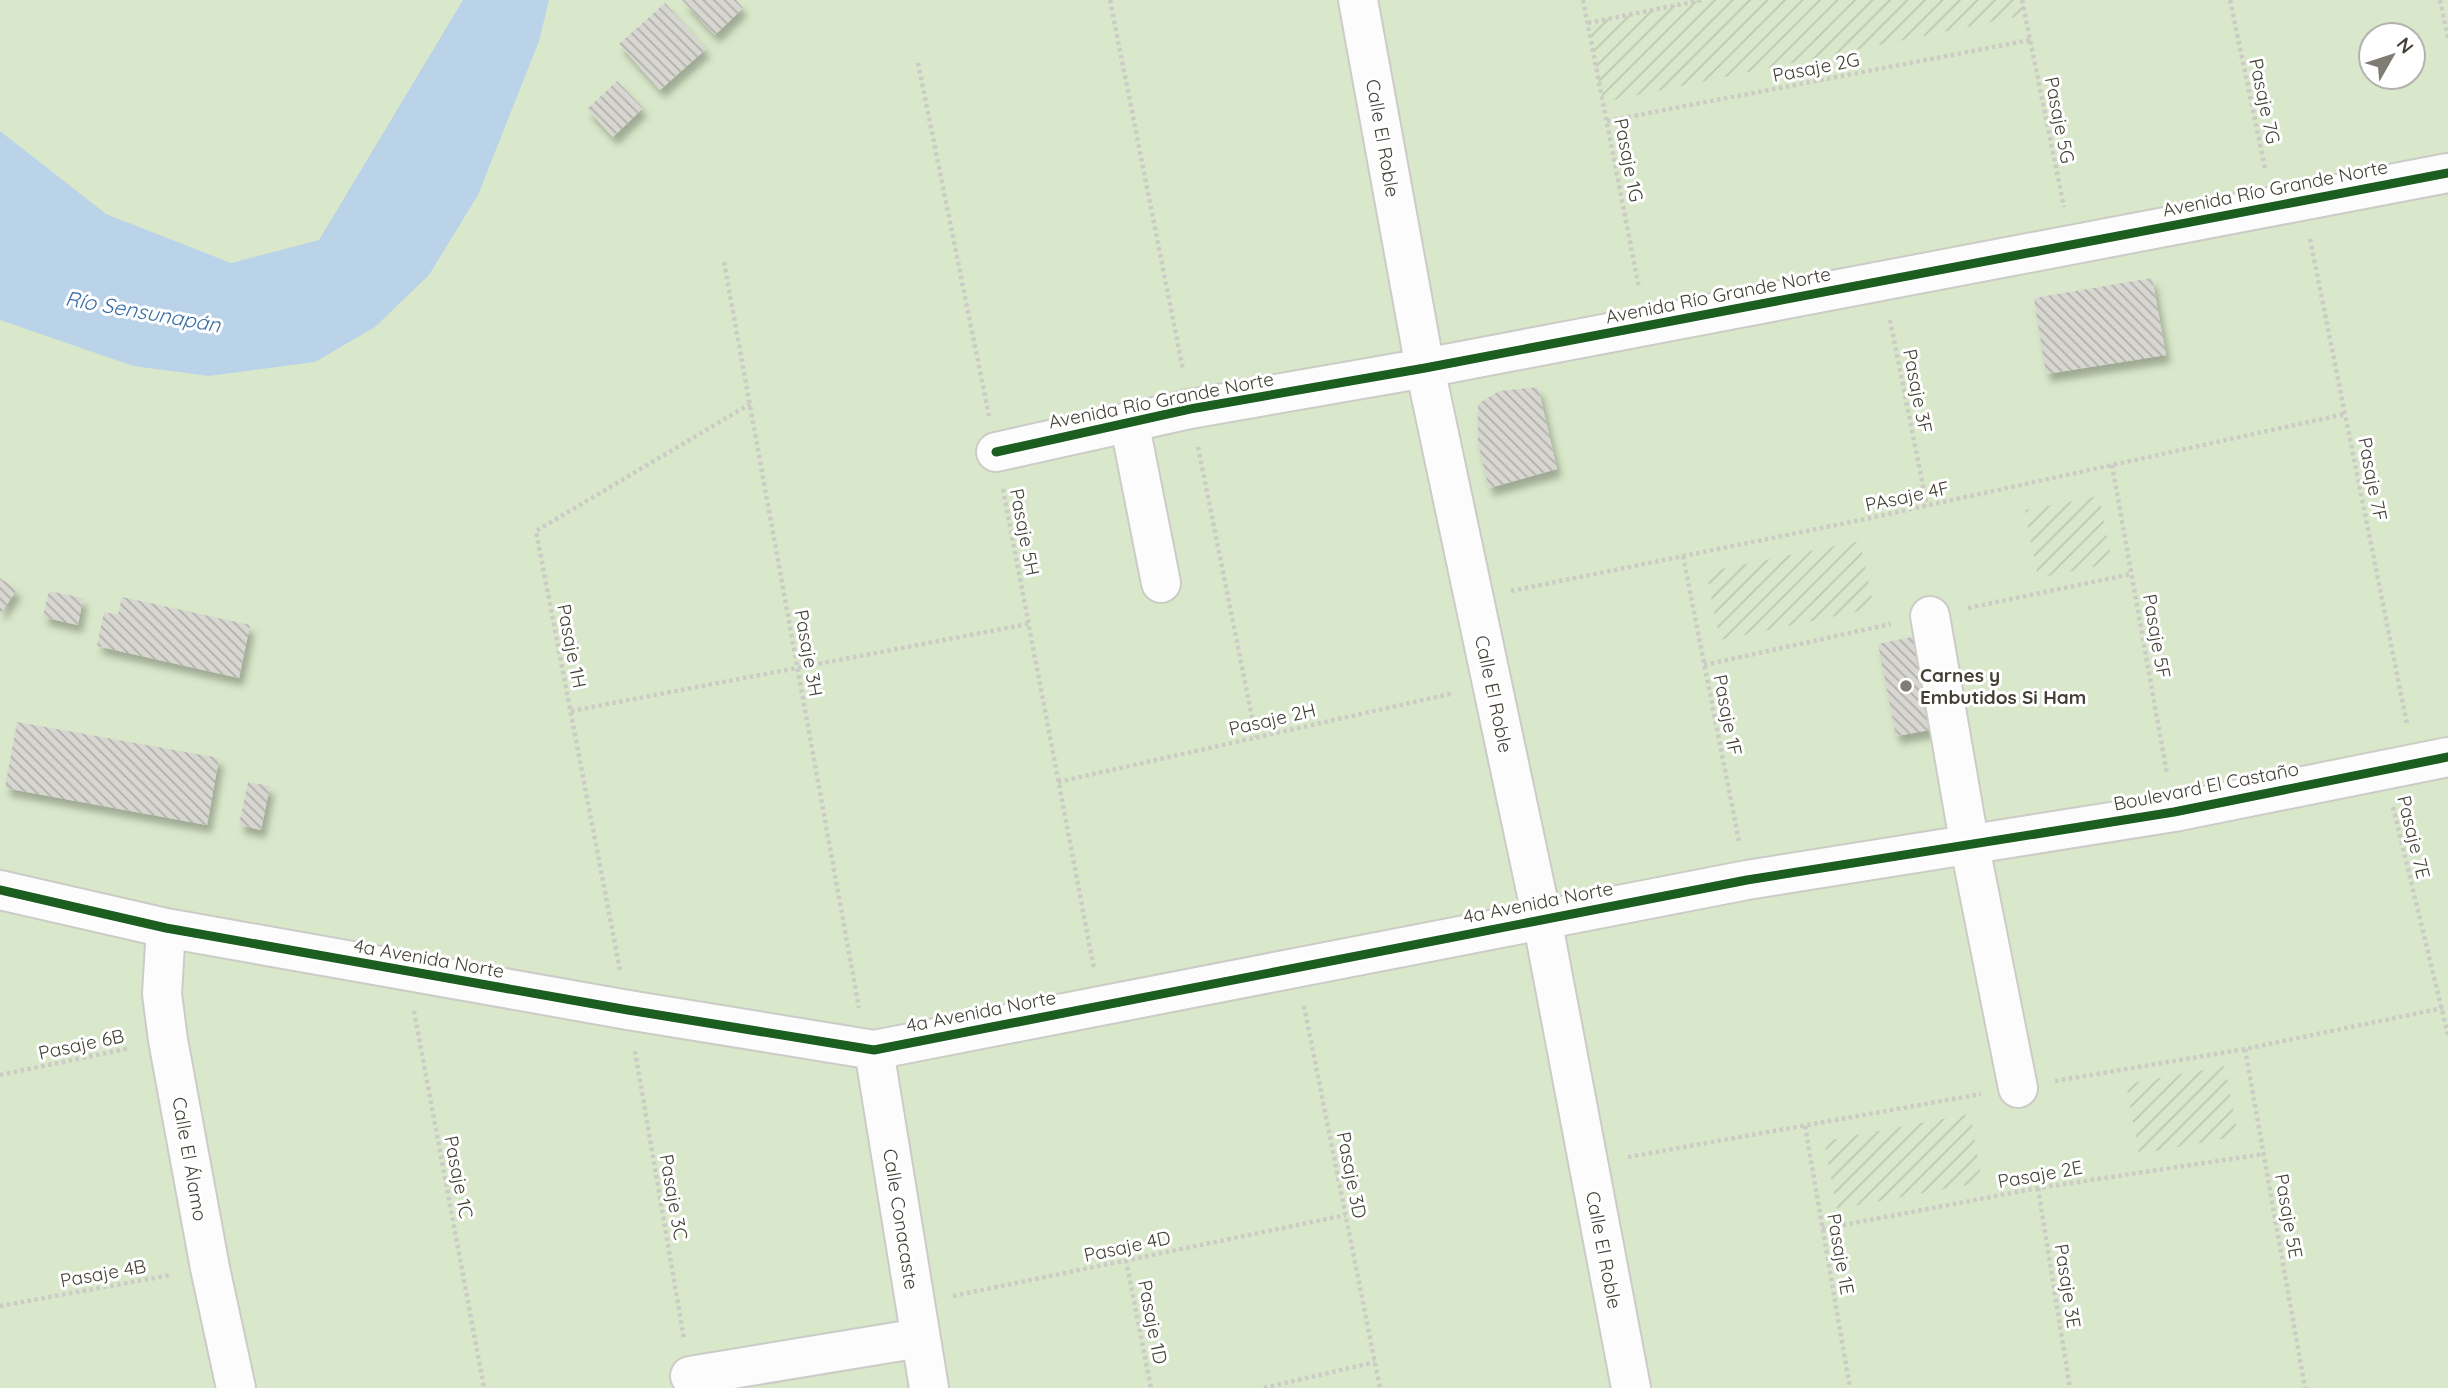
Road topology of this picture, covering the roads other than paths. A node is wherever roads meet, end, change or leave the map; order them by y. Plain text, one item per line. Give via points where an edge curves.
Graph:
1 (1358, 0) edge
2 (2448, 173) edge
3 (1425, 368) junction
4 (1129, 421) junction
5 (996, 452) road end
6 (1161, 583) dead end
7 (1930, 616) dead end
8 (2415, 763) edge
9 (1970, 846) junction
10 (0, 890) edge
11 (1542, 919) junction
12 (166, 928) junction
13 (870, 1050) junction
14 (2018, 1088) dead end
15 (917, 1321) junction
16 (690, 1377) road end
17 (236, 1388) edge
18 (929, 1388) edge
19 (1631, 1388) edge

1 - 3 street, Calle El Roble
2 - 3 street, Avenida Río Grande Norte
3 - 4 street, Avenida Río Grande Norte
3 - 11 street, Calle El Roble
4 - 5 street, Avenida Río Grande Norte
4 - 6 street
7 - 9 street
8 - 9 street, Boulevard El Castaño
9 - 11 street, 4a Avenida Norte via 1747,880
9 - 14 street
10 - 12 street, 4a Avenida Norte
11 - 13 street, 4a Avenida Norte
11 - 19 street, Calle El Roble
12 - 13 street, 4a Avenida Norte
12 - 17 street, Calle El Álamo via 162,994 168,1040
13 - 15 street, Calle Conacaste
15 - 16 street
15 - 18 street, Calle Conacaste

